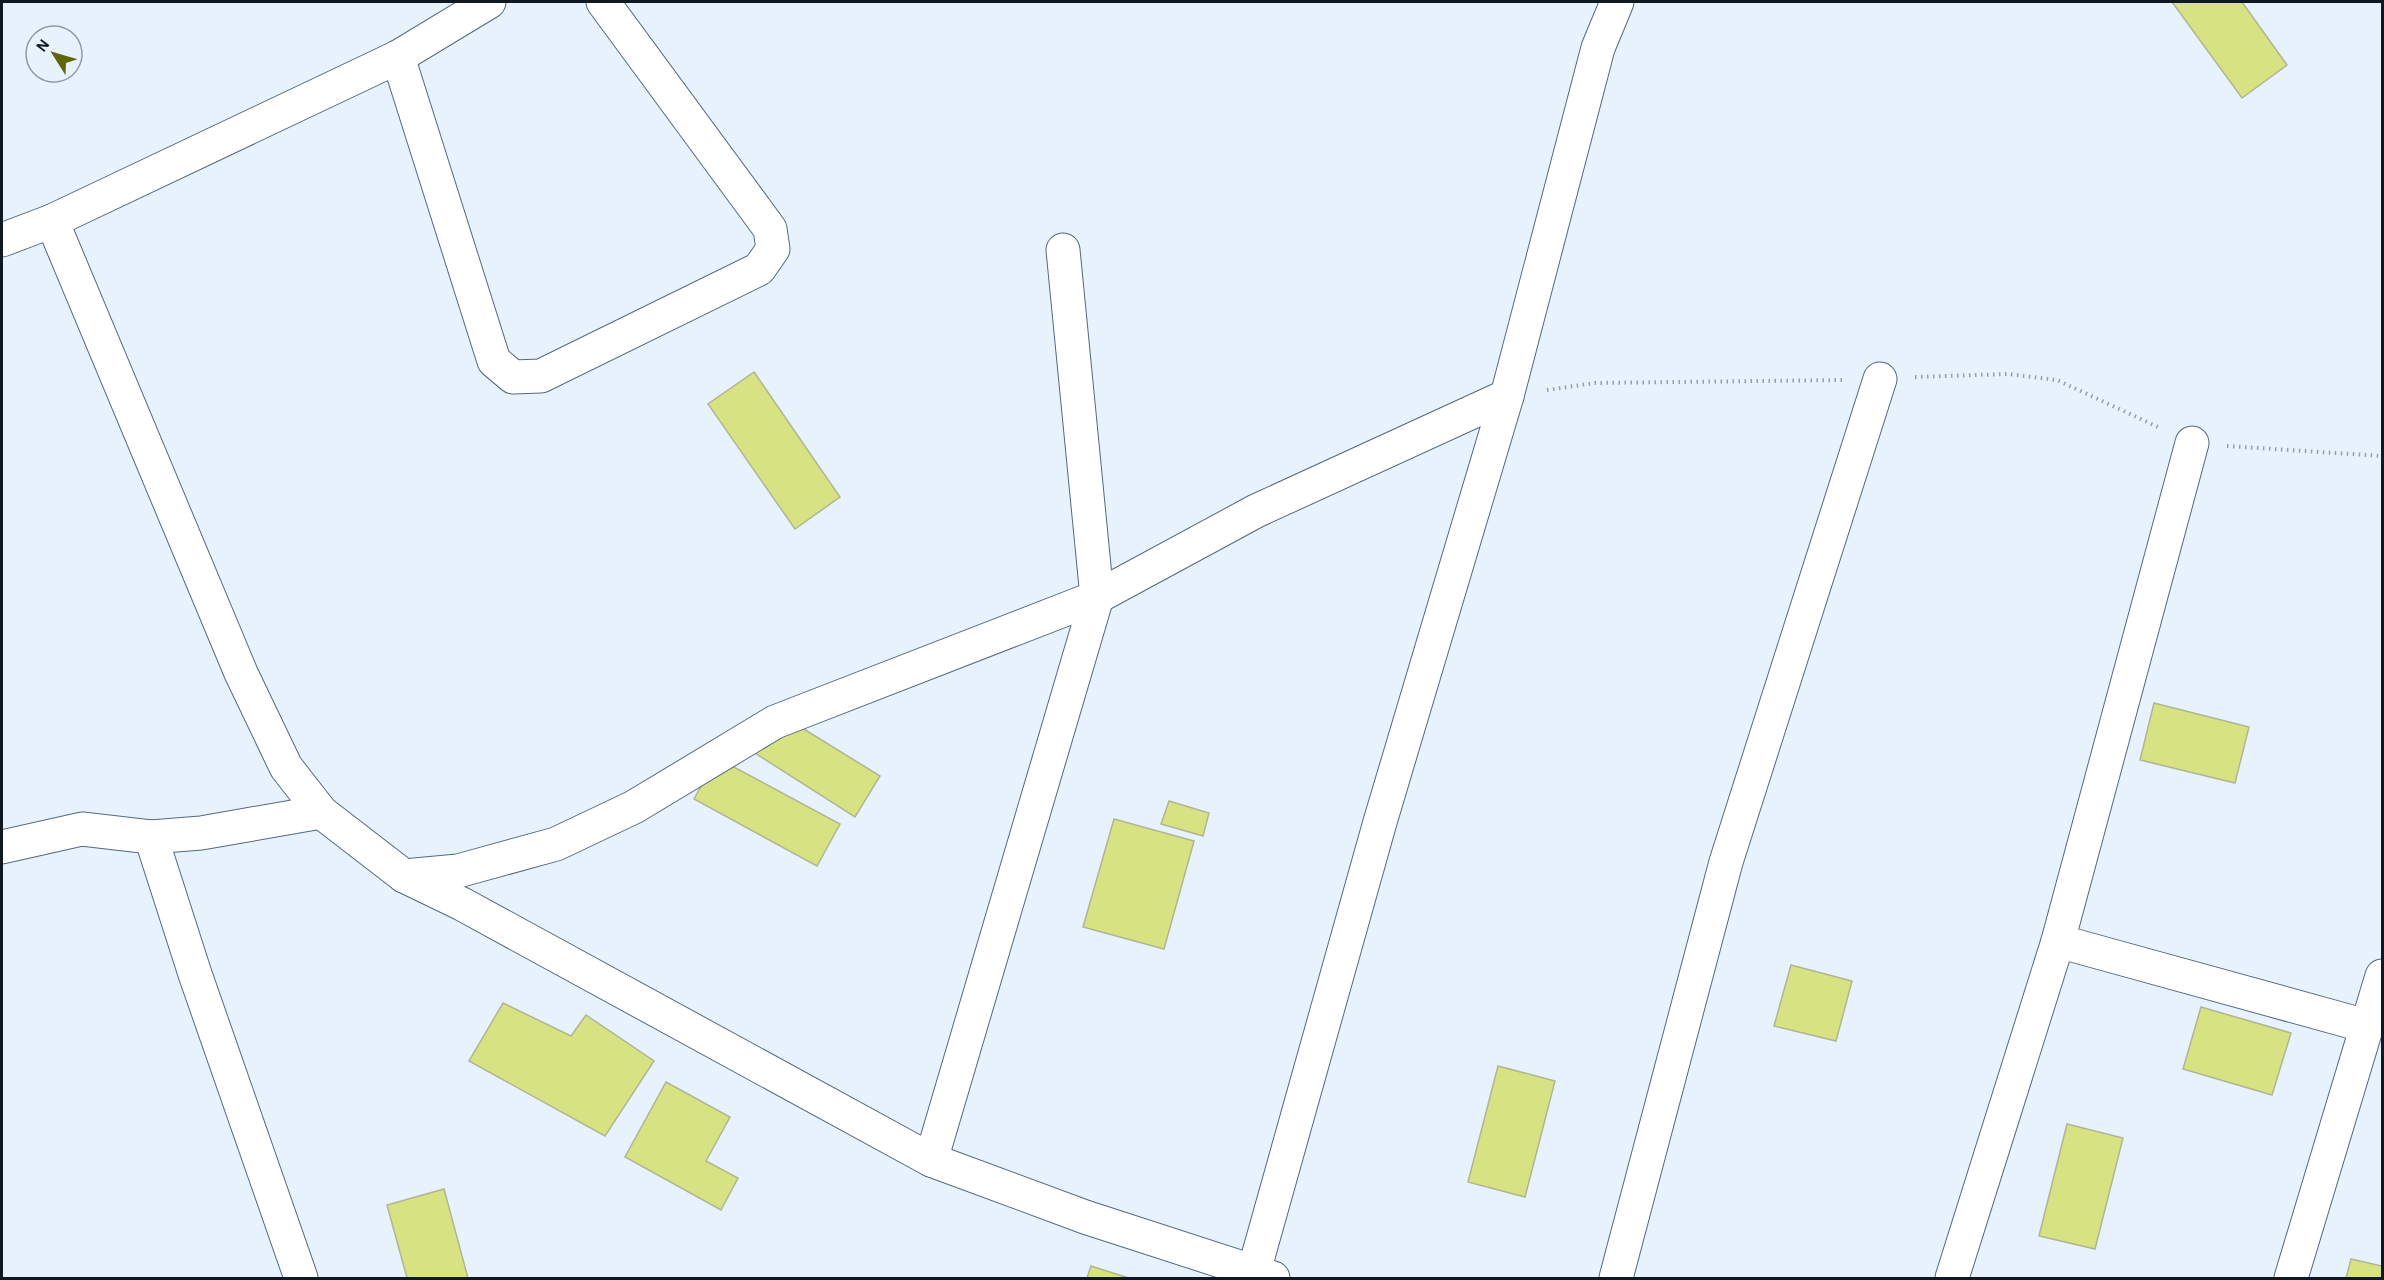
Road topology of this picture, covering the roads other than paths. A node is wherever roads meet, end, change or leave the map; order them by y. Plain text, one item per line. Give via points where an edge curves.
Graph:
1 (489, 2) edge
2 (603, 2) edge
3 (1617, 2) edge
4 (398, 57) junction
5 (52, 221) junction
6 (2, 240) edge
7 (1063, 250) dead end
8 (1880, 379) road end
9 (1508, 396) junction
10 (2192, 443) road end
11 (1097, 597) junction
12 (321, 812) junction
13 (151, 837) junction
14 (2, 847) edge
15 (404, 876) junction
16 (2058, 941) junction
17 (2382, 976) edge
18 (2366, 1026) junction
19 (931, 1160) junction
20 (1260, 1277) edge
21 (301, 1278) edge
22 (1616, 1278) edge
23 (1956, 1278) edge
24 (2291, 1278) edge

1 - 4 street
2 - 4 street via 770,229 773,249 759,269 541,376 513,377 494,361
3 - 9 street via 1598,48
4 - 5 street
5 - 6 street
5 - 12 street via 241,673 286,768
7 - 11 street
8 - 22 street via 1725,862
9 - 11 street via 1256,511
9 - 20 street via 1380,822
10 - 16 street
11 - 15 street via 775,722 634,807 556,844 458,871
11 - 19 street
12 - 13 street via 201,833
12 - 15 street
13 - 14 street via 82,829
13 - 21 street
15 - 19 street
16 - 18 street
16 - 23 street
17 - 18 street
18 - 24 street
19 - 20 street

